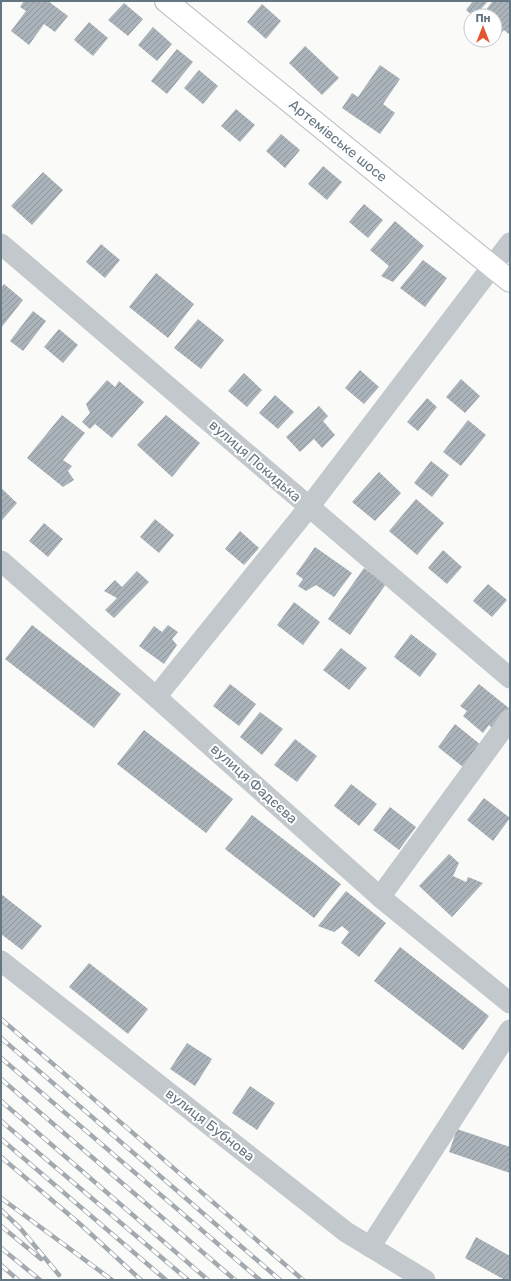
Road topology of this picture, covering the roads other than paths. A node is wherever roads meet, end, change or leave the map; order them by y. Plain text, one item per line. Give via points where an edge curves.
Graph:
1 (166, 1) edge
2 (510, 243) edge
3 (1, 244) edge
4 (493, 266) junction
5 (510, 280) edge
6 (309, 508) junction
7 (1, 561) edge
8 (510, 678) edge
9 (156, 697) junction
10 (510, 719) edge
11 (380, 897) junction
12 (1, 961) edge
13 (510, 1003) edge
14 (510, 1030) edge
15 (370, 1247) junction
16 (425, 1280) edge

1 - 4 main road, Артемівське шосе
2 - 4 street
3 - 6 street, вулиця Покидька
4 - 5 main road, Артемівське шосе
4 - 6 street
6 - 8 street, вулиця Покидька
6 - 9 street
7 - 9 street, вулиця Фадєєва
9 - 11 street, вулиця Фадєєва
10 - 11 street
11 - 13 street, вулиця Фадєєва
12 - 15 street, вулиця Бубнова via 346,1232
14 - 15 street
15 - 16 street, вулиця Бубнова

